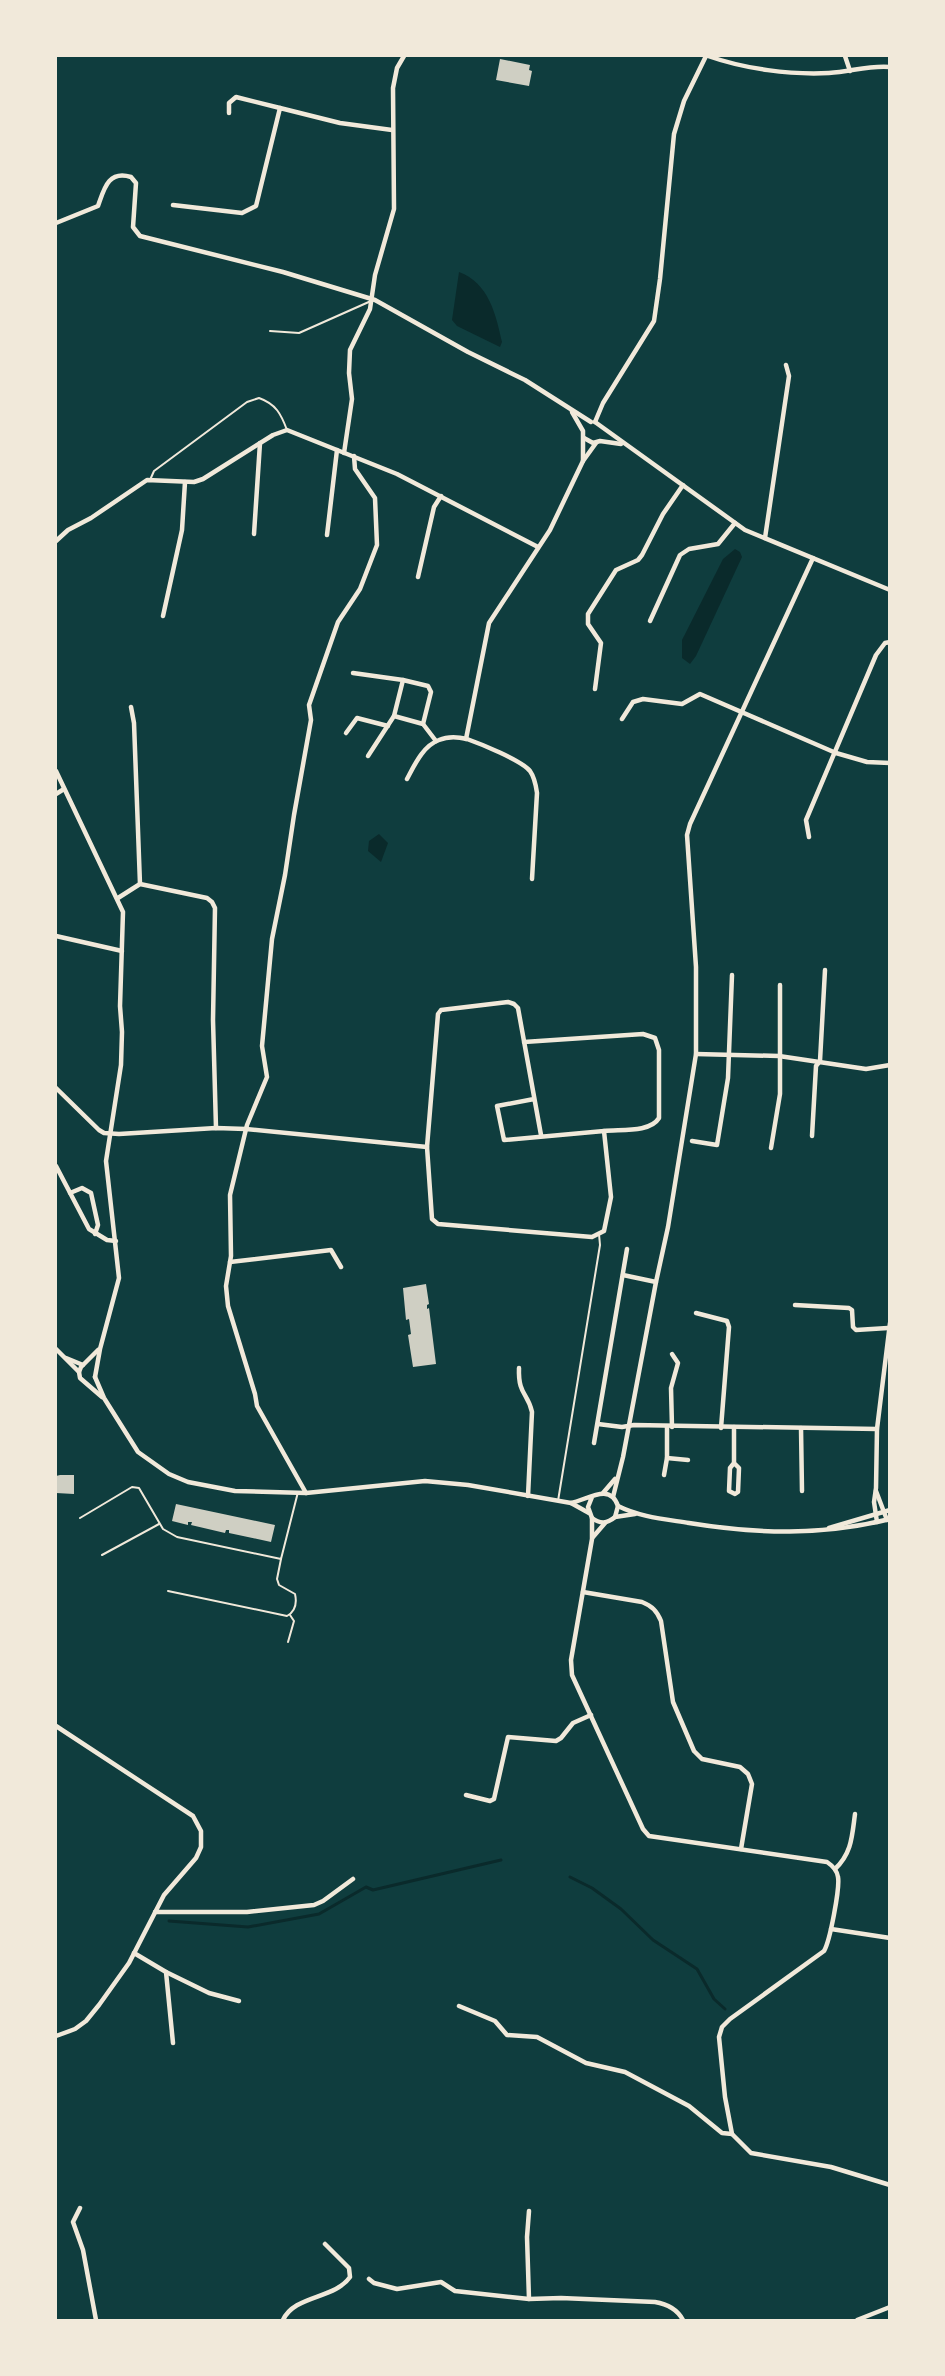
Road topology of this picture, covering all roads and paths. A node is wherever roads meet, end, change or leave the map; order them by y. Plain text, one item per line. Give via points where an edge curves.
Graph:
1 (395, 56) edge
2 (707, 56) edge
3 (845, 56) edge
4 (402, 58) edge
5 (890, 67) edge
6 (850, 71) junction
7 (280, 108) junction
8 (229, 113) dead end
9 (392, 130) junction
10 (173, 205) dead end
11 (56, 223) edge
12 (373, 300) junction
13 (270, 331) dead end
14 (786, 365) dead end
15 (571, 410) junction
16 (593, 422) junction
17 (602, 428) junction
18 (287, 430) junction
19 (583, 432) junction
20 (584, 438) junction
21 (598, 442) junction
22 (260, 443) junction
23 (623, 445) junction
24 (337, 450) junction
25 (344, 453) junction
26 (354, 456) junction
27 (583, 461) junction
28 (150, 480) junction
29 (185, 482) junction
30 (682, 485) junction
31 (441, 496) junction
32 (735, 523) junction
33 (254, 534) dead end
34 (327, 535) dead end
35 (765, 538) junction
36 (56, 541) edge
37 (538, 547) junction
38 (813, 558) junction
39 (418, 577) dead end
40 (890, 590) edge
41 (163, 616) dead end
42 (650, 621) dead end
43 (890, 642) edge
44 (353, 673) dead end
45 (403, 680) junction
46 (595, 689) dead end
47 (131, 707) dead end
48 (742, 713) junction
49 (394, 716) junction
50 (622, 718) dead end
51 (423, 724) junction
52 (388, 726) junction
53 (346, 733) dead end
54 (466, 739) junction
55 (436, 741) junction
56 (836, 753) junction
57 (368, 756) dead end
58 (890, 763) edge
59 (56, 771) edge
60 (407, 779) dead end
61 (64, 789) junction
62 (56, 794) edge
63 (809, 837) dead end
64 (532, 879) dead end
65 (140, 884) junction
66 (118, 898) junction
67 (56, 936) edge
68 (122, 951) junction
69 (825, 970) dead end
70 (732, 975) dead end
71 (780, 985) dead end
72 (524, 1042) junction
73 (696, 1054) junction
74 (729, 1054) junction
75 (779, 1056) junction
76 (820, 1061) junction
77 (890, 1065) edge
78 (56, 1088) edge
79 (534, 1099) junction
80 (216, 1128) junction
81 (246, 1129) junction
82 (604, 1131) junction
83 (109, 1133) junction
84 (540, 1135) junction
85 (813, 1136) dead end
86 (692, 1141) dead end
87 (427, 1147) junction
88 (771, 1148) dead end
89 (56, 1166) edge
90 (70, 1192) junction
91 (95, 1234) junction
92 (599, 1234) junction
93 (116, 1240) junction
94 (627, 1249) dead end
95 (230, 1262) junction
96 (341, 1267) dead end
97 (623, 1275) junction
98 (656, 1282) junction
99 (795, 1305) dead end
100 (696, 1313) dead end
101 (889, 1326) edge
102 (888, 1344) edge
103 (56, 1349) edge
104 (100, 1349) junction
105 (672, 1354) dead end
106 (63, 1356) junction
107 (84, 1364) junction
108 (519, 1368) dead end
109 (96, 1370) junction
110 (79, 1372) junction
111 (95, 1377) junction
112 (85, 1381) junction
113 (104, 1398) junction
114 (597, 1424) junction
115 (628, 1426) junction
116 (669, 1427) junction
117 (734, 1427) junction
118 (721, 1428) junction
119 (801, 1428) junction
120 (877, 1429) junction
121 (594, 1443) dead end
122 (667, 1458) junction
123 (688, 1460) dead end
124 (734, 1463) junction
125 (664, 1475) dead end
126 (617, 1477) junction
127 (802, 1491) dead end
128 (876, 1491) junction
129 (298, 1492) junction
130 (306, 1493) junction
131 (603, 1493) junction
132 (528, 1496) junction
133 (592, 1497) junction
134 (613, 1497) junction
135 (558, 1501) junction
136 (571, 1503) junction
137 (618, 1506) junction
138 (887, 1511) edge
139 (589, 1513) junction
140 (635, 1514) junction
141 (875, 1514) junction
142 (615, 1517) junction
143 (80, 1518) dead end
144 (592, 1518) junction
145 (888, 1519) edge
146 (606, 1522) junction
147 (877, 1522) junction
148 (159, 1524) junction
149 (823, 1530) junction
150 (592, 1539) junction
151 (102, 1554) dead end
152 (281, 1559) junction
153 (168, 1592) dead end
154 (583, 1592) junction
155 (290, 1615) junction
156 (288, 1642) dead end
157 (591, 1715) junction
158 (56, 1726) edge
159 (466, 1795) dead end
160 (855, 1814) dead end
161 (741, 1849) junction
162 (835, 1869) junction
163 (353, 1879) dead end
164 (155, 1912) junction
165 (831, 1929) junction
166 (890, 1938) edge
167 (134, 1953) junction
168 (166, 1972) junction
169 (239, 2001) dead end
170 (459, 2006) dead end
171 (56, 2036) edge
172 (173, 2043) dead end
173 (732, 2134) junction
174 (890, 2185) edge
175 (80, 2208) dead end
176 (529, 2211) dead end
177 (325, 2244) dead end
178 (369, 2279) dead end
179 (529, 2299) junction
180 (890, 2307) edge
181 (96, 2320) edge
182 (283, 2320) edge
183 (683, 2320) edge
184 (857, 2320) edge

1 - 4 street
2 - 6 street via 758,68 808,73
2 - 16 street via 684,101 674,134 654,321
3 - 6 street
4 - 9 street via 393,88
5 - 6 street
7 - 8 street via 236,97 229,103
7 - 9 street via 340,123
7 - 10 street via 259,202 252,210 242,213
9 - 12 street via 394,209 375,274
11 - 12 street via 98,206 108,181 126,175 136,183 133,227 140,236 283,272
12 - 13 lane via 299,333
12 - 15 street via 525,380
12 - 25 street via 350,350 352,399
14 - 35 street via 789,376
15 - 16 street
15 - 19 street
16 - 17 street
16 - 19 street
17 - 21 street
17 - 23 street
18 - 22 street
18 - 24 street
18 - 28 lane via 273,405 259,398 247,402 154,471
19 - 20 street
20 - 21 street via 590,443
20 - 27 street
21 - 23 street
21 - 27 street
22 - 29 street via 203,479
22 - 33 street
23 - 30 street
24 - 25 street
24 - 34 street
25 - 26 street
26 - 31 street
26 - 81 street via 355,469 375,498 376,545 360,589 338,622 309,705 311,720 272,939 262,1046 267,1077
27 - 37 street
28 - 29 street
28 - 36 street
29 - 41 street via 182,530
30 - 32 street
30 - 46 street via 642,555 616,570 588,614 588,624 601,643
31 - 37 street
31 - 39 street via 434,507
32 - 35 street
32 - 42 street via 718,544 689,549 680,555
35 - 38 street
37 - 54 street via 486,630
38 - 40 street
38 - 48 street
43 - 56 street via 876,655
44 - 45 street
45 - 49 street
45 - 51 street via 430,689
47 - 65 street via 135,723
48 - 50 street via 700,694 682,704 643,699 633,702
48 - 56 street
48 - 73 street via 687,835 696,967
49 - 51 street
49 - 52 street
51 - 55 street
52 - 53 street via 357,718
52 - 57 street
54 - 55 street
54 - 64 street via 519,763 529,770 535,782
55 - 60 street via 422,754
56 - 58 street via 867,762
56 - 63 street via 806,820
59 - 61 street
61 - 62 street
61 - 66 street
65 - 66 street
65 - 80 street via 207,898 215,908
66 - 68 street via 123,912
67 - 68 street
68 - 83 street via 121,1065
69 - 76 street
70 - 74 street
71 - 75 street
72 - 79 street
72 - 82 street via 643,1034 655,1038 659,1050 659,1118 647,1127
72 - 87 street via 514,1004 441,1010
73 - 74 street
73 - 98 street
74 - 75 street
74 - 86 street via 717,1145
75 - 76 street
75 - 88 street via 780,1094
76 - 77 street via 866,1069
76 - 85 street via 816,1066
78 - 83 street via 99,1130
79 - 84 street
79 - 84 street via 497,1106 504,1140
80 - 81 street
80 - 83 street
81 - 87 street
81 - 95 street via 230,1195
82 - 84 street
82 - 92 street via 610,1204 606,1226
83 - 93 street via 106,1179
87 - 92 street via 432,1219 438,1224 592,1237
89 - 90 street
90 - 91 street
90 - 91 street via 82,1188 91,1193 98,1225
91 - 93 street
92 - 135 lane
93 - 104 street via 119,1278
94 - 97 street
95 - 96 street via 331,1250
95 - 130 street via 228,1306 256,1406
97 - 98 street
97 - 114 street
98 - 115 street
99 - 101 street via 849,1308 856,1330
100 - 118 street via 727,1321 729,1327
101 - 102 street
102 - 120 street
103 - 106 street
104 - 107 street
104 - 109 street
105 - 116 street via 678,1363 671,1388
106 - 107 street
106 - 110 street
107 - 109 street via 93,1365
107 - 110 street
108 - 132 street via 520,1388 532,1412
109 - 111 street
110 - 112 street
111 - 112 street
111 - 113 street
112 - 113 street
113 - 129 street via 138,1452 169,1474 188,1482 235,1491
114 - 115 street
114 - 121 street
115 - 116 street
115 - 126 street
116 - 118 street
116 - 122 street
117 - 118 street
117 - 119 street
117 - 124 street
119 - 120 street
119 - 127 street
120 - 128 street
122 - 123 street
122 - 125 street
124 - 124 street via 739,1468 735,1494 729,1491 730,1468
126 - 131 street
126 - 134 street
128 - 138 street
128 - 141 street
129 - 130 street
129 - 152 lane
130 - 132 street via 425,1481
131 - 133 street
131 - 134 street
132 - 135 street
133 - 136 street
133 - 139 street
134 - 137 street
135 - 136 street
136 - 139 street
137 - 140 street
137 - 142 street
138 - 141 street
138 - 145 street
139 - 144 street
140 - 142 street
140 - 149 street via 747,1532
141 - 147 street
141 - 149 street
142 - 146 street
143 - 148 lane via 132,1487 139,1488
144 - 146 street
144 - 150 street
145 - 147 street
146 - 150 street
147 - 149 street
148 - 151 lane
148 - 152 lane via 177,1537
150 - 154 street
152 - 155 lane via 279,1585 295,1594 297,1601
153 - 155 lane
154 - 157 street via 571,1668
154 - 161 street via 642,1602 658,1614 673,1702 694,1751 702,1759 740,1767 750,1778
155 - 156 lane via 294,1622
157 - 159 street via 573,1723 556,1741 508,1737 494,1799
157 - 161 street via 649,1836
158 - 164 street via 198,1823 201,1841 196,1858 167,1891
160 - 162 street via 850,1850
161 - 162 street via 827,1862
162 - 165 street via 838,1879
163 - 164 street via 314,1905 247,1912
164 - 167 street
165 - 166 street
165 - 173 street via 827,1947 818,1957 722,2027 719,2037
167 - 168 street
167 - 171 street via 86,2021
168 - 169 street via 209,1993
168 - 172 street
170 - 173 street via 495,2021 507,2035 537,2037 586,2063 625,2072 689,2106 722,2133
173 - 174 street via 751,2153 831,2167
175 - 181 street via 72,2219 83,2250
176 - 179 street
177 - 182 street via 349,2268 350,2277 340,2287 289,2312
178 - 179 street via 397,2289 441,2282 455,2291
179 - 183 street via 655,2302 667,2304
180 - 184 street

